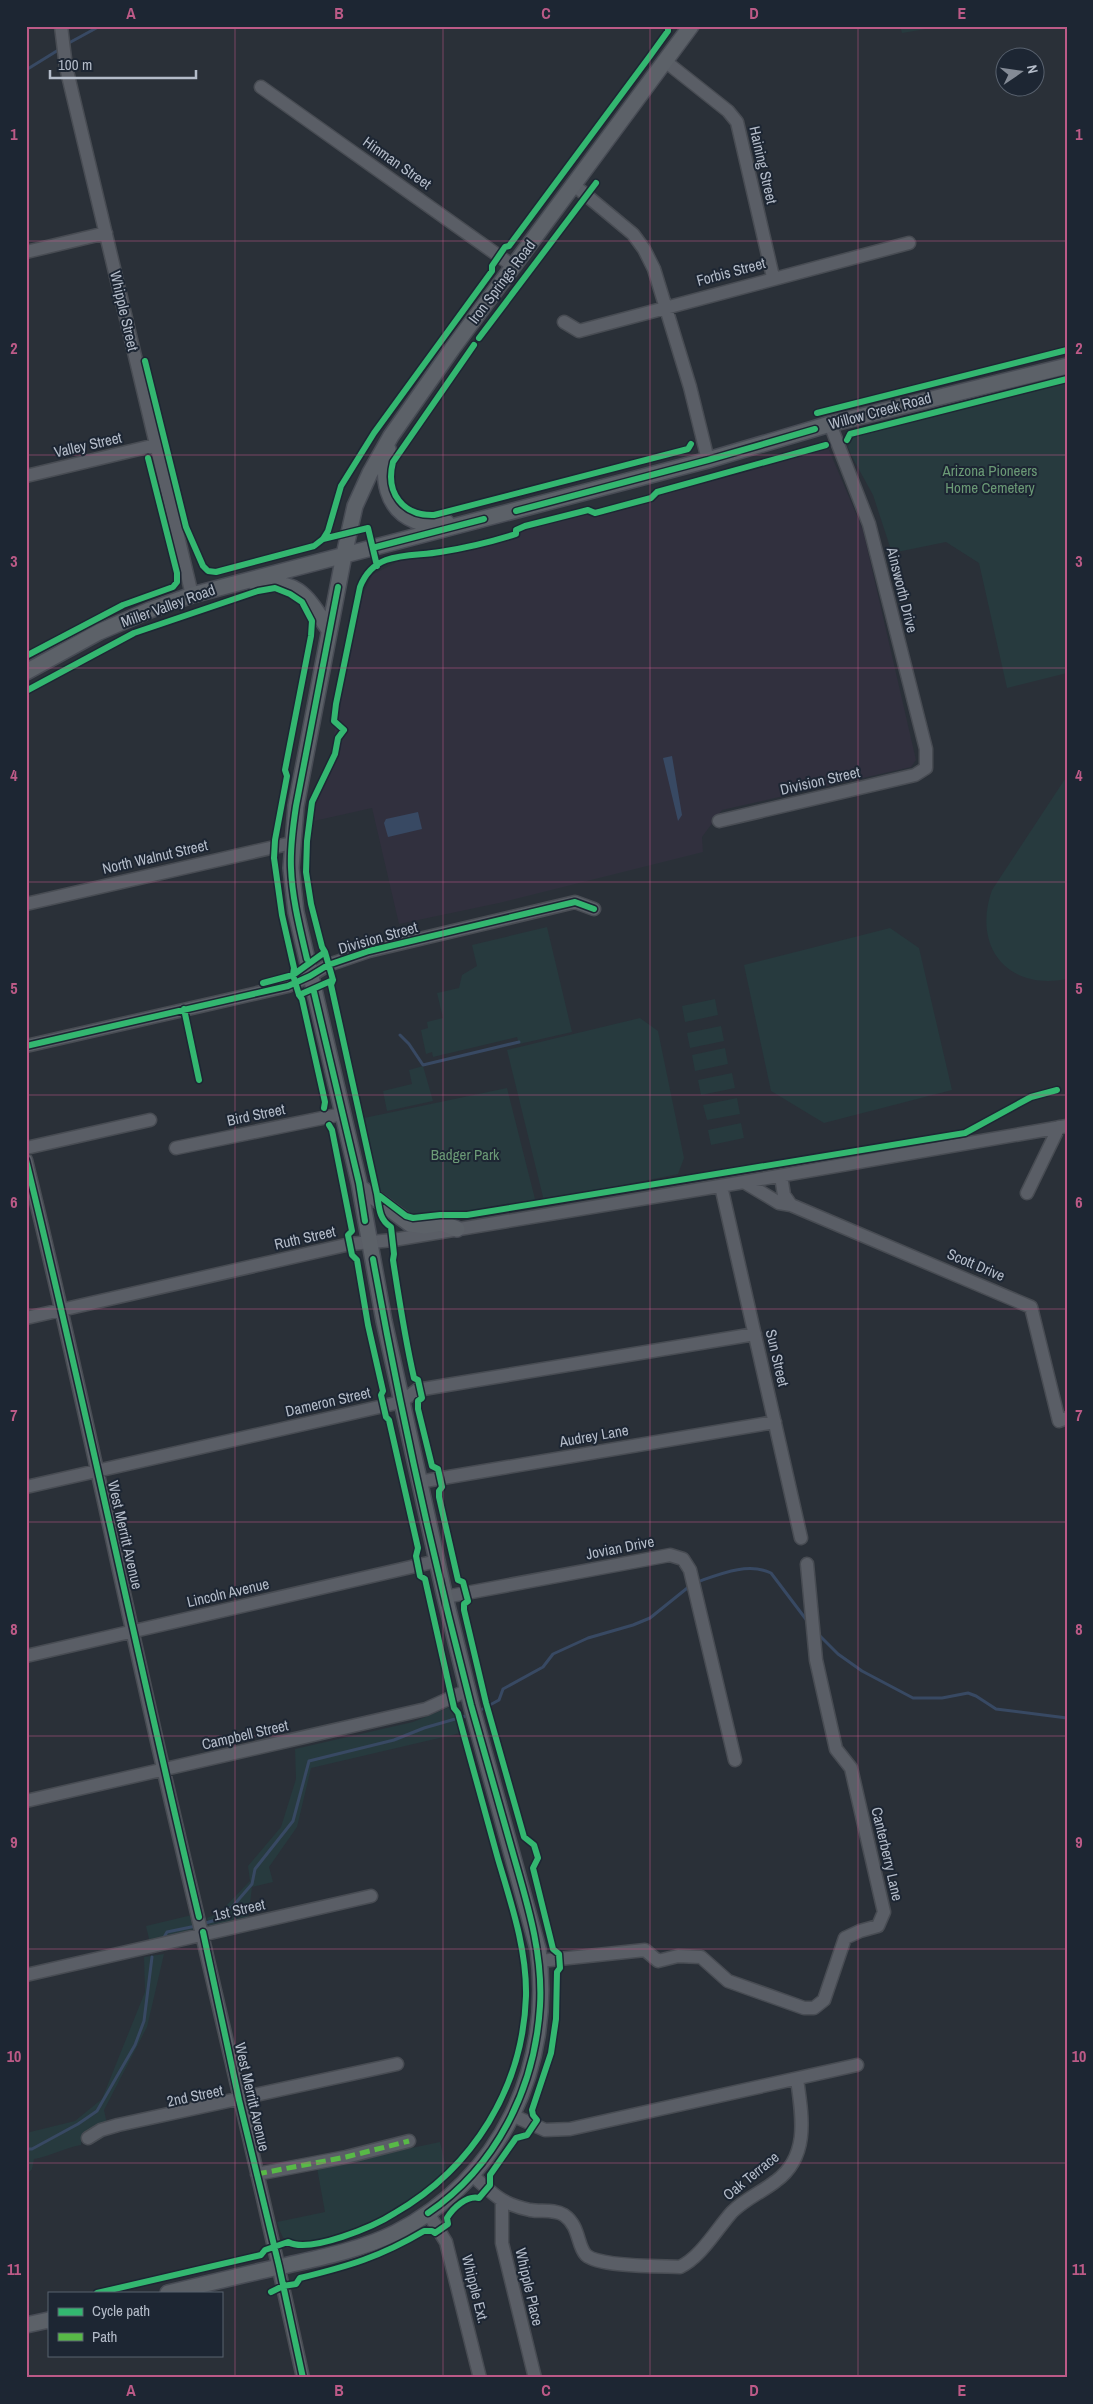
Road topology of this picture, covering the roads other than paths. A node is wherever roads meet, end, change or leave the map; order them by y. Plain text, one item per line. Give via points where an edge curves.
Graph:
1 (61, 26) edge
2 (686, 28) edge
3 (665, 61) junction
4 (261, 87) dead end
5 (574, 185) junction
6 (106, 233) junction
7 (908, 243) dead end
8 (26, 252) edge
9 (514, 266) junction
10 (773, 277) junction
11 (665, 306) junction
12 (564, 322) dead end
13 (1067, 366) edge
14 (830, 424) junction
15 (391, 436) junction
16 (156, 445) junction
17 (708, 460) junction
18 (26, 476) edge
19 (461, 524) junction
20 (344, 555) junction
21 (318, 562) joint
22 (236, 582) junction
23 (192, 595) junction
24 (330, 630) junction
25 (26, 672) edge
26 (926, 768) joint
27 (719, 822) dead end
28 (292, 842) junction
29 (26, 904) edge
30 (594, 909) dead end
31 (310, 976) junction
32 (26, 1046) edge
33 (342, 1114) junction
34 (150, 1120) dead end
35 (1063, 1126) edge
36 (26, 1148) edge
37 (176, 1148) dead end
38 (26, 1160) edge
39 (781, 1176) junction
40 (744, 1182) junction
41 (720, 1186) junction
42 (360, 1187) junction
43 (1027, 1193) dead end
44 (791, 1205) junction
45 (457, 1229) junction
46 (369, 1243) junction
47 (62, 1310) junction
48 (26, 1318) edge
49 (755, 1334) junction
50 (401, 1402) junction
51 (1067, 1418) edge
52 (775, 1422) junction
53 (98, 1471) junction
54 (419, 1482) junction
55 (26, 1487) edge
56 (801, 1538) dead end
57 (437, 1561) junction
58 (807, 1564) dead end
59 (446, 1597) junction
60 (134, 1632) junction
61 (26, 1656) edge
62 (468, 1690) junction
63 (735, 1760) dead end
64 (164, 1771) junction
65 (26, 1801) edge
66 (371, 1896) dead end
67 (203, 1934) junction
68 (540, 1961) junction
69 (26, 1975) edge
70 (397, 2064) dead end
71 (857, 2065) dead end
72 (797, 2079) junction
73 (239, 2100) junction
74 (512, 2115) junction
75 (88, 2138) dead end
76 (409, 2141) dead end
77 (257, 2174) junction
78 (472, 2175) junction
79 (502, 2202) junction
80 (428, 2213) junction
81 (279, 2266) junction
82 (172, 2292) edge
83 (48, 2320) edge
84 (26, 2325) edge
85 (303, 2378) edge
86 (480, 2378) edge
87 (534, 2378) edge

1 - 6 street, Whipple Street via 66,67
2 - 3 main road, Iron Springs Road
3 - 5 main road, Iron Springs Road
3 - 10 street, Haining Street via 728,111 737,122
4 - 9 street, Hinman Street
5 - 9 main road, Iron Springs Road
5 - 11 street via 633,234 654,269
6 - 8 street
6 - 16 street, Whipple Street
7 - 10 street, Forbis Street
9 - 15 main road, Iron Springs Road
10 - 11 street, Forbis Street
11 - 12 street, Forbis Street via 579,331
11 - 17 street
13 - 14 main road, Willow Creek Road
14 - 17 main road, Willow Creek Road
14 - 26 street, Ainsworth Drive via 870,524 926,749
15 - 19 main road via 385,484 396,507 417,521
15 - 20 main road, Iron Springs Road via 355,506
16 - 18 street, Valley Street
16 - 23 street, Whipple Street
17 - 19 main road, Willow Creek Road
19 - 20 main road, Willow Creek Road
20 - 21 main road, Willow Creek Road
20 - 24 main road
21 - 22 main road, Miller Valley Road
22 - 23 main road, Miller Valley Road
22 - 24 main road via 252,586 275,582 294,588 308,600
23 - 25 main road, Miller Valley Road via 99,632
24 - 28 main road
26 - 27 street, Division Street via 915,775
28 - 29 street, North Walnut Street
28 - 31 main road via 296,912
30 - 31 street, Division Street via 575,902 413,940 328,965
31 - 32 street, Division Street via 288,986
31 - 33 main road
33 - 37 street, Bird Street
33 - 42 main road
34 - 36 street
35 - 39 street, Ruth Street
35 - 43 street
38 - 47 street, West Merritt Avenue
39 - 40 street, Ruth Street
39 - 44 street via 784,1195
40 - 41 street, Ruth Street
40 - 44 street, Scott Drive via 778,1203
41 - 45 street, Ruth Street
41 - 49 street, Sun Street
42 - 45 main road via 410,1224 442,1223
42 - 46 main road
44 - 51 street, Scott Drive via 1031,1307 1059,1421
45 - 46 street, Ruth Street
46 - 47 street, Ruth Street via 350,1244
46 - 50 main road
47 - 48 street, Ruth Street
47 - 53 street, West Merritt Avenue
49 - 50 street, Dameron Street via 417,1390
49 - 52 street, Sun Street
50 - 53 street, Dameron Street
50 - 54 main road
52 - 54 street, Audrey Lane
52 - 56 street, Sun Street
53 - 55 street, Dameron Street
53 - 60 street, West Merritt Avenue
54 - 57 main road
57 - 59 main road
57 - 60 street, Lincoln Avenue
58 - 68 street, Canterberry Lane via 816,1660 836,1749 851,1768 884,1912 878,1926 845,1938 824,2000 814,2008 804,2008 728,1980 701,1957 678,1956 658,1961 645,1950
59 - 62 main road
59 - 63 street, Jovian Drive via 670,1555 683,1558 690,1570
60 - 61 street, Lincoln Avenue
60 - 64 street, West Merritt Avenue
62 - 64 street, Campbell Street via 426,1709
62 - 68 main road
64 - 65 street, Campbell Street
64 - 67 street, West Merritt Avenue
66 - 67 street, 1st Street
67 - 69 street, 1st Street
67 - 73 street, West Merritt Avenue
68 - 74 main road via 537,2043 528,2080
70 - 73 street, 2nd Street
71 - 72 street
72 - 74 street via 570,2129 545,2130
72 - 79 street, Oak Terrace via 802,2138 790,2169 737,2207 691,2262 680,2267 598,2262 584,2254 573,2224 563,2215
73 - 75 street, 2nd Street via 101,2130
73 - 77 street, West Merritt Avenue
74 - 78 main road
76 - 77 street
77 - 81 street, West Merritt Avenue
78 - 79 street, Oak Terrace
78 - 80 main road
79 - 87 street, Whipple Place via 502,2243
80 - 81 main road via 394,2233 352,2250
80 - 86 street, Whipple Ext. via 446,2242
81 - 82 main road
81 - 85 street, West Merritt Avenue
83 - 84 main road

